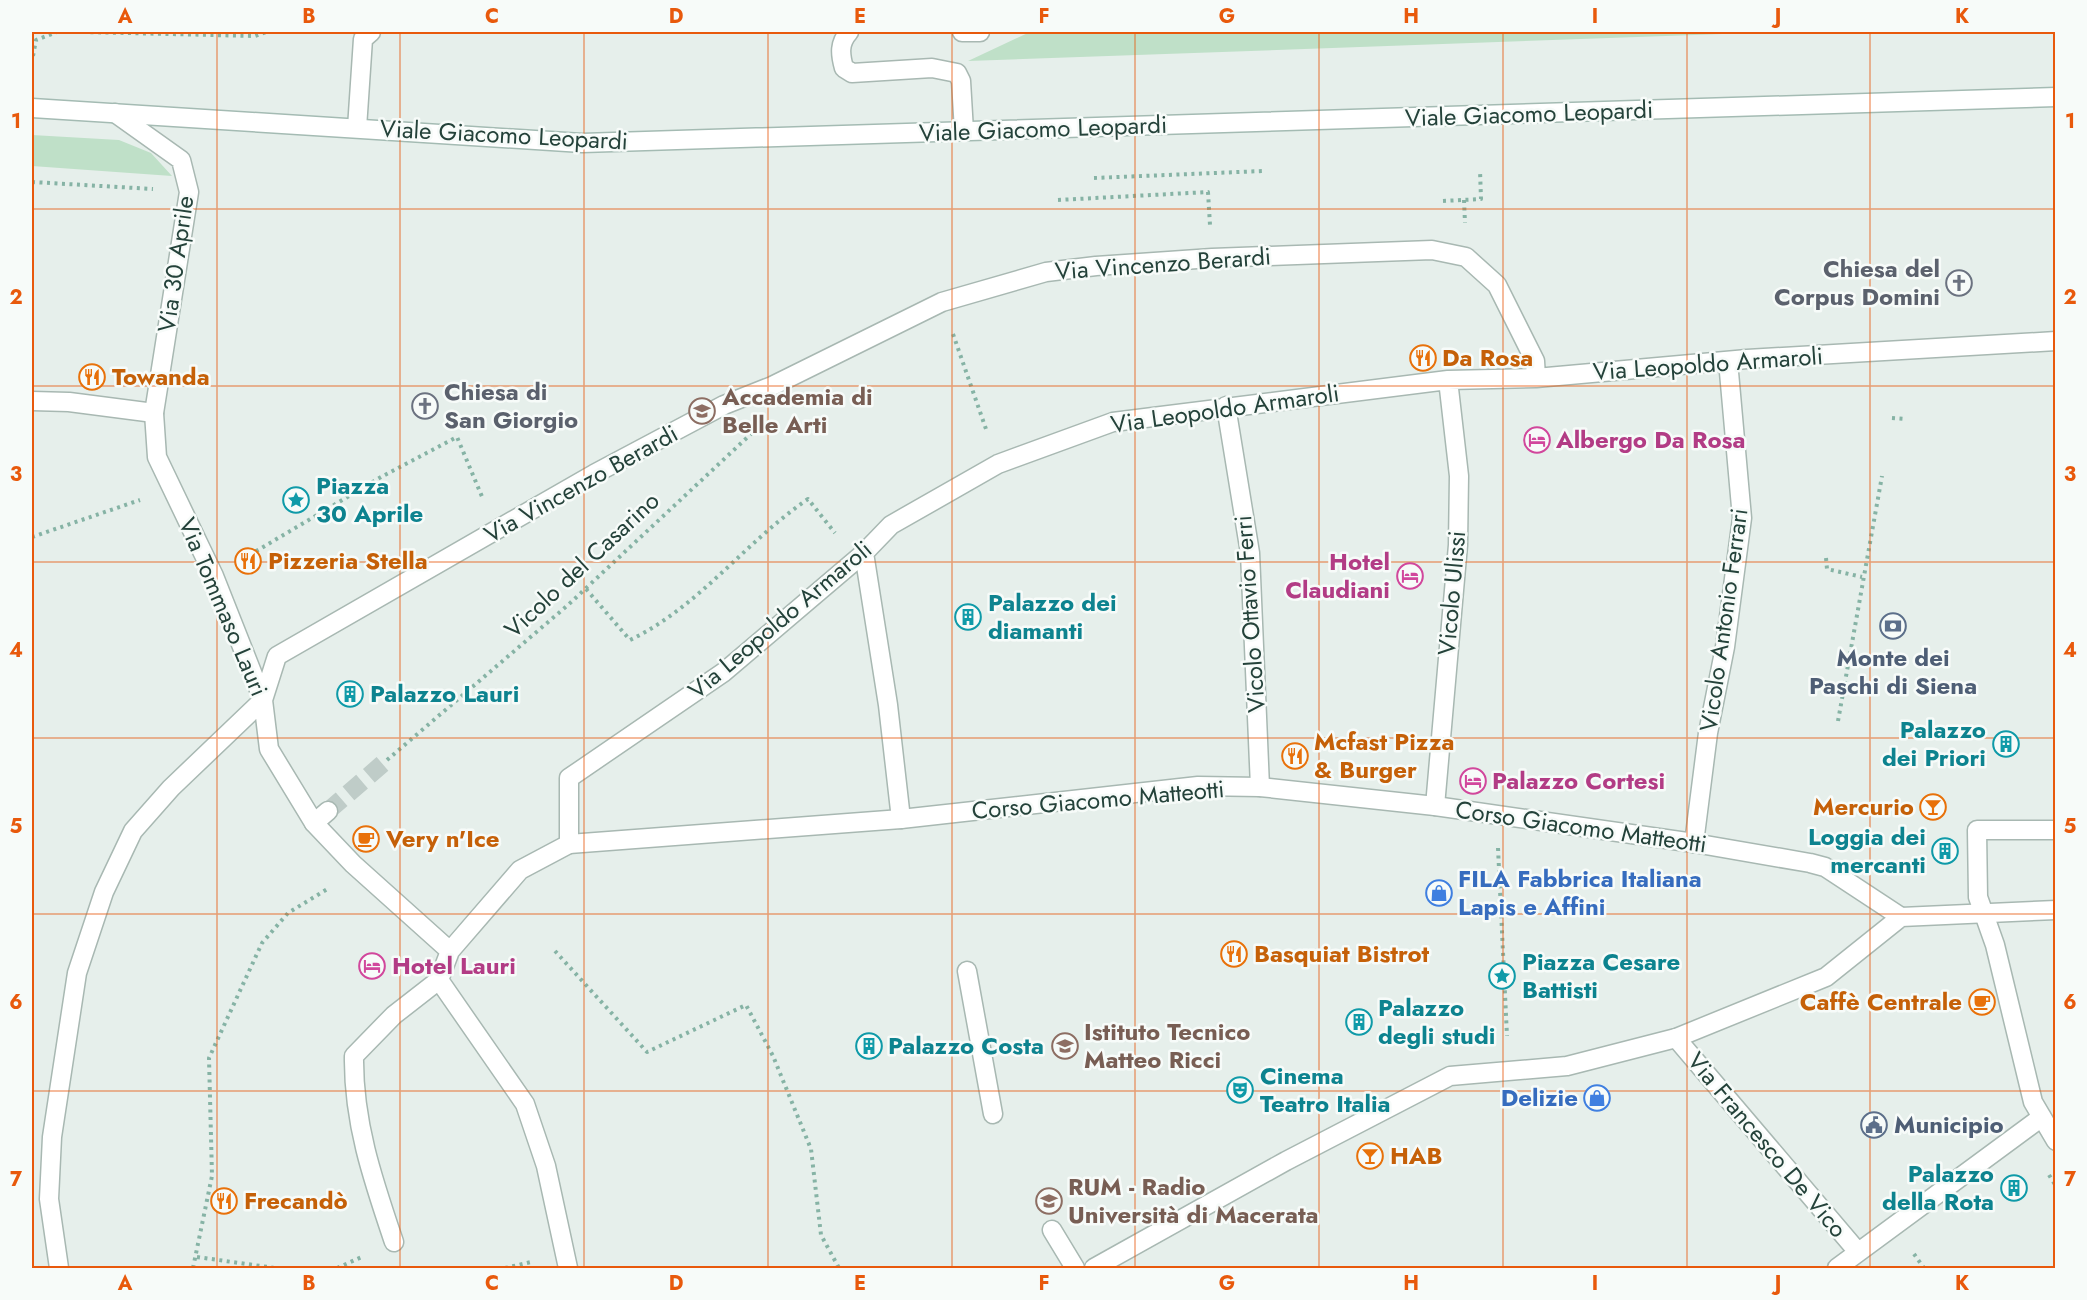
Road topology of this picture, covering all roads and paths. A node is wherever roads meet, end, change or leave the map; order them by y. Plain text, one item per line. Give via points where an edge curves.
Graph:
1 (57, 32) edge
2 (83, 32) edge
3 (266, 32) edge
4 (371, 32) edge
5 (849, 32) edge
6 (962, 32) edge
7 (980, 32) edge
8 (33, 56) edge
9 (2055, 97) edge
10 (32, 108) edge
11 (115, 113) junction
12 (357, 128) junction
13 (964, 132) junction
14 (1480, 170) dead end
15 (1262, 171) dead end
16 (1094, 178) dead end
17 (32, 182) edge
18 (189, 192) junction
19 (1058, 200) dead end
20 (1464, 200) junction
21 (1443, 201) dead end
22 (1464, 210) dead end
23 (1212, 258) junction
24 (942, 303) junction
25 (2055, 341) edge
26 (1728, 361) junction
27 (1536, 378) junction
28 (1448, 380) junction
29 (32, 401) edge
30 (1226, 406) junction
31 (154, 413) junction
32 (1892, 418) dead end
33 (1905, 419) dead end
34 (754, 430) dead end
35 (998, 464) junction
36 (1882, 476) dead end
37 (172, 489) junction
38 (496, 530) junction
39 (32, 537) edge
40 (860, 556) junction
41 (1826, 558) dead end
42 (214, 576) junction
43 (1862, 577) junction
44 (586, 589) junction
45 (263, 700) junction
46 (1838, 721) dead end
47 (387, 760) tunnel mouth
48 (1260, 787) junction
49 (1435, 806) junction
50 (1497, 815) junction
51 (901, 819) junction
52 (2055, 830) edge
53 (1694, 843) junction
54 (569, 844) junction
55 (353, 864) junction
56 (2055, 910) edge
57 (1986, 915) junction
58 (1901, 917) junction
59 (450, 951) junction
60 (555, 951) dead end
61 (967, 971) dead end
62 (439, 980) junction
63 (1676, 1038) junction
64 (1509, 1070) junction
65 (993, 1114) dead end
66 (2042, 1117) junction
67 (2055, 1141) edge
68 (1052, 1230) dead end
69 (394, 1242) dead end
70 (1858, 1252) junction
71 (197, 1257) junction
72 (59, 1269) edge
73 (193, 1269) edge
74 (275, 1269) edge
75 (568, 1269) edge
76 (839, 1269) edge
77 (1075, 1269) edge
78 (1094, 1269) edge
79 (1837, 1269) edge

1 - 8 path via 36,40
2 - 3 path via 255,36
4 - 12 street via 363,39
5 - 13 street via 841,46 841,58 843,68 852,73 932,68 957,73 961,81
6 - 7 street
9 - 13 street, Viale Giacomo Leopardi
10 - 11 street, Viale Giacomo Leopardi
11 - 12 street, Viale Giacomo Leopardi
11 - 18 street, Via 30 Aprile via 181,160
12 - 13 street, Viale Giacomo Leopardi via 582,144
14 - 20 path via 1481,199
15 - 16 path
17 - 18 path
18 - 31 street, Via 30 Aprile via 165,375
19 - 23 path via 1208,192
20 - 21 path
20 - 22 path
23 - 24 street, Via Vincenzo Berardi via 1046,272
23 - 27 street, Via Vincenzo Berardi via 1432,250 1466,257 1497,285 1535,361
24 - 35 path
24 - 38 street, Via Vincenzo Berardi via 772,386 724,405
25 - 26 street, Via Leopoldo Armaroli
26 - 27 street, Via Leopoldo Armaroli
26 - 53 street, Vicolo Antonio Ferrari via 1742,518
27 - 28 street, Via Leopoldo Armaroli
28 - 30 street, Via Leopoldo Armaroli
28 - 49 street, Vicolo Ulissi via 1459,476 1458,545
29 - 31 street
30 - 35 street, Via Leopoldo Armaroli via 1113,422
30 - 48 street, Vicolo Ottavio Ferri via 1250,553
31 - 37 street, Via Tommaso Lauri via 157,458
32 - 33 path
34 - 44 path, Vicolo del Casarino
35 - 40 street, Via Leopoldo Armaroli via 891,525
36 - 43 path
37 - 39 path
37 - 42 street, Via Tommaso Lauri
38 - 42 path via 457,437 381,477
38 - 45 street, Via Vincenzo Berardi via 277,656
40 - 44 path via 808,499 710,585 651,630 630,640
40 - 51 street via 888,705
40 - 54 street, Via Leopoldo Armaroli via 724,672 569,778
41 - 43 path via 1827,569
42 - 45 street, Via Tommaso Lauri
43 - 46 path
44 - 47 path, Vicolo del Casarino
45 - 55 street, Via Tommaso Lauri via 269,749
45 - 72 street via 171,788 133,831 104,892 77,973 52,1137 49,1199
48 - 49 street, Corso Giacomo Matteotti
48 - 51 street, Corso Giacomo Matteotti via 1198,786
49 - 50 street, Corso Giacomo Matteotti
50 - 53 street, Corso Giacomo Matteotti
50 - 64 path
51 - 54 street, Corso Giacomo Matteotti
52 - 57 street via 1977,830 1978,897
53 - 58 street, Corso Giacomo Matteotti via 1824,867
54 - 59 street, Corso Giacomo Matteotti via 520,870
55 - 59 street, Via Tommaso Lauri
55 - 71 path via 332,887 288,913 262,942 209,1058 212,1176
56 - 57 street
57 - 58 street
57 - 66 street via 2032,1096
58 - 63 street via 1826,977
59 - 62 street
60 - 76 path via 647,1052 746,1005 773,1056 811,1149 821,1235
61 - 65 street
62 - 69 street via 394,1015 354,1056 354,1087 366,1159
62 - 75 street via 525,1104 546,1166
63 - 64 street via 1567,1066
63 - 70 street, Via Francesco De Vico
64 - 78 street via 1450,1076 1286,1161
66 - 67 street
66 - 70 street
68 - 77 street
70 - 79 street
71 - 73 path
71 - 74 path

